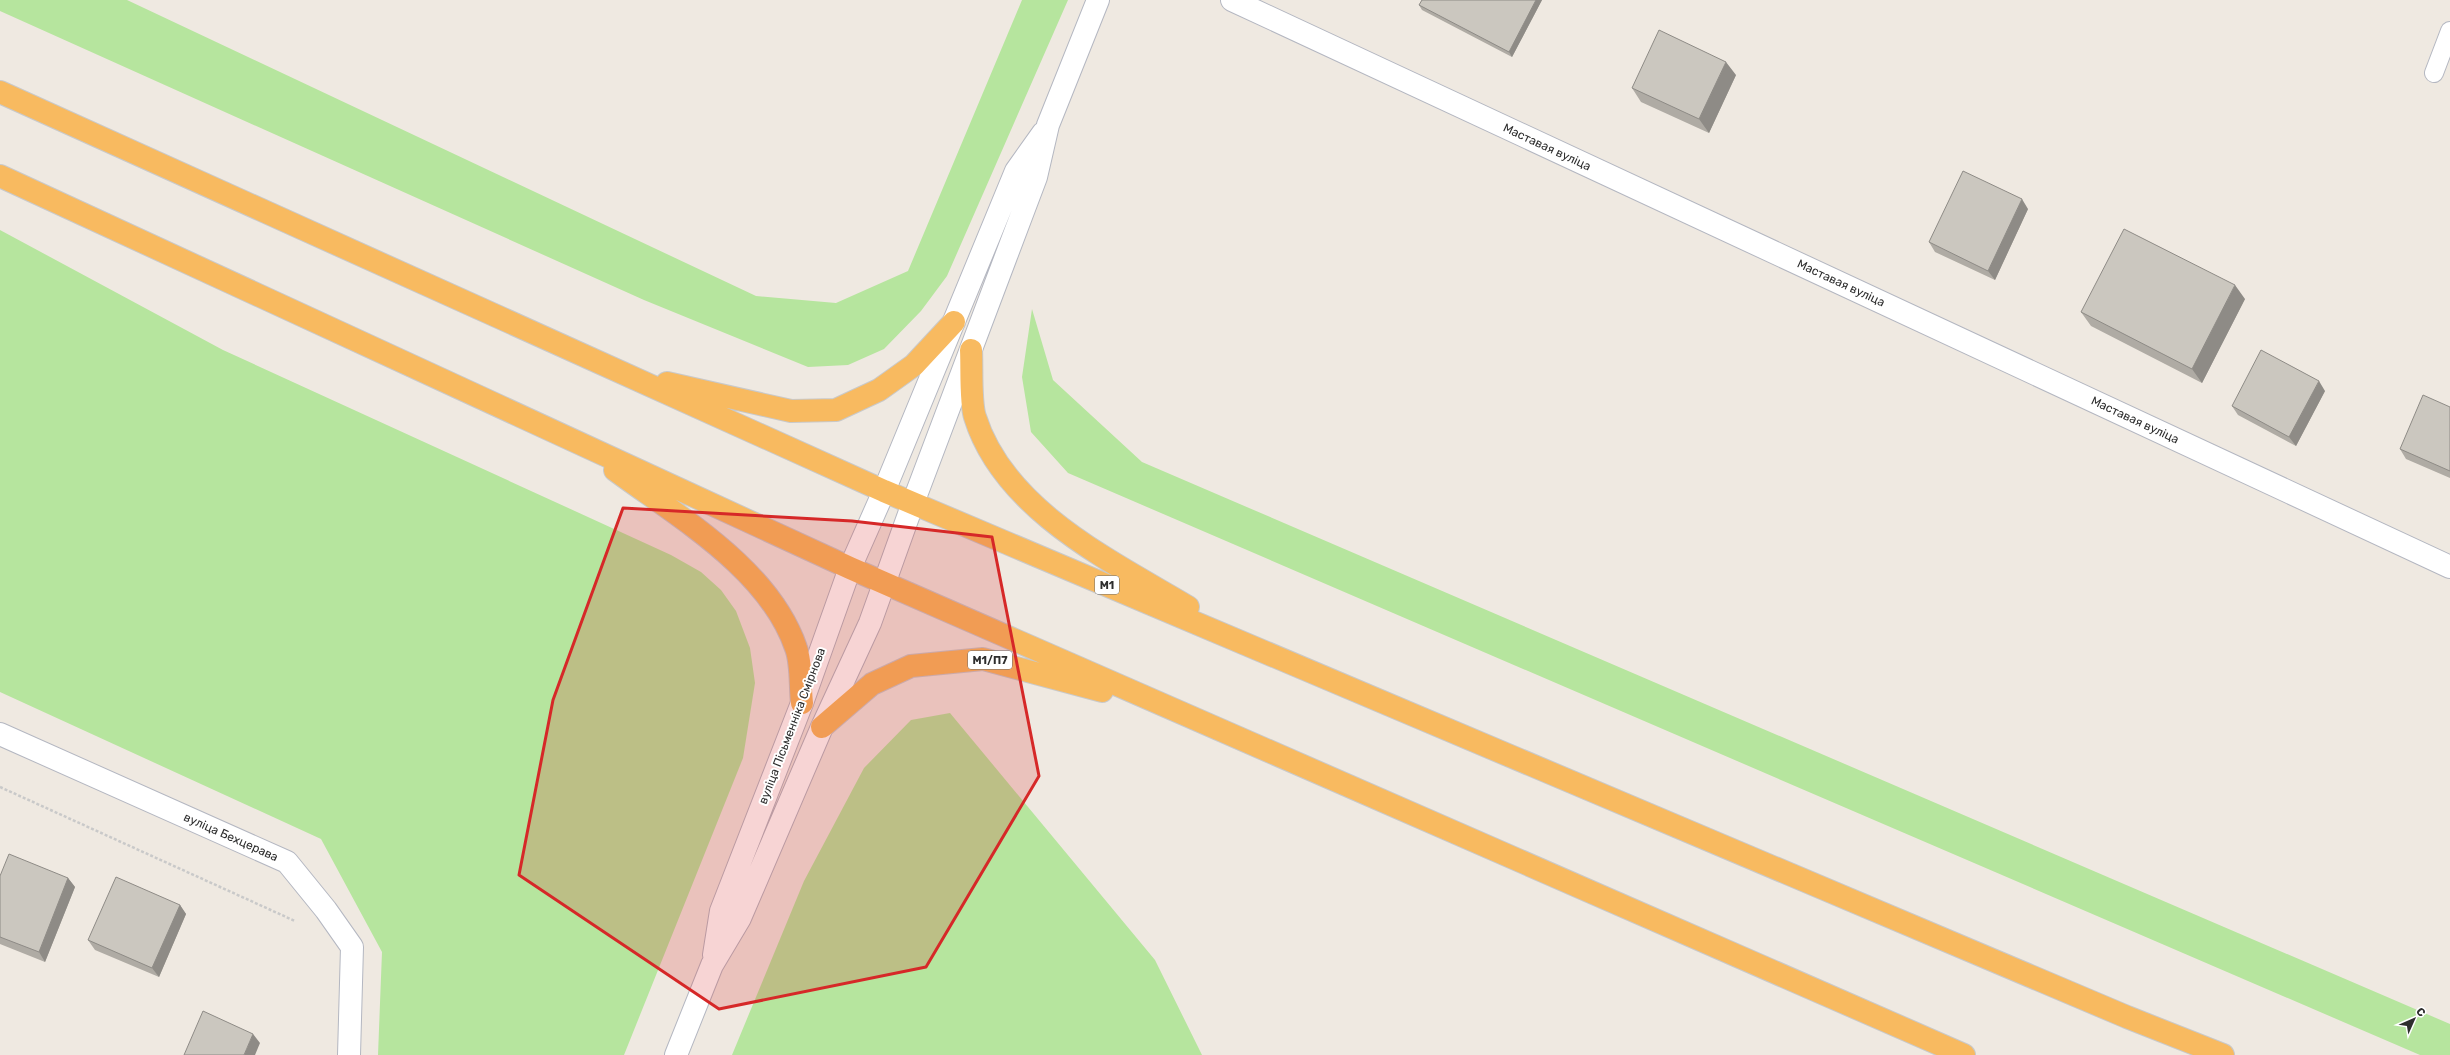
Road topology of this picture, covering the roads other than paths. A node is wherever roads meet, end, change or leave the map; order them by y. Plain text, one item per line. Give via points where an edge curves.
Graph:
1 (1098, 0) edge
2 (1232, 0) edge
3 (2450, 31) edge
4 (2434, 73) dead end
5 (0, 92) edge
6 (1048, 125) junction
7 (0, 176) edge
8 (954, 322) junction
9 (971, 350) junction
10 (620, 372) junction
11 (581, 444) junction
12 (884, 491) junction
13 (913, 504) junction
14 (2450, 567) edge
15 (850, 568) junction
16 (883, 582) junction
17 (1260, 649) junction
18 (802, 703) junction
19 (1172, 710) junction
20 (822, 727) junction
21 (0, 734) edge
22 (712, 965) junction
23 (349, 1055) edge
24 (676, 1055) edge
25 (1964, 1055) edge
26 (2224, 1055) edge

1 - 6 street
2 - 14 street, Маставая вуліца
3 - 4 lane
5 - 10 highway, М1
6 - 8 street, вуліца Пісьменніка Смірнова via 1016,171
6 - 9 street, вуліца Пісьменніка Смірнова via 1036,177
7 - 11 highway
8 - 10 highway via 914,365 879,390 836,410 790,411
8 - 12 street, вуліца Пісьменніка Смірнова
9 - 13 street, вуліца Пісьменніка Смірнова
9 - 17 highway via 974,416 997,464 1030,502 1086,546
10 - 12 highway, М1
11 - 15 highway
11 - 18 highway, М1/П7 via 731,556 775,603 797,649
12 - 13 highway, М1
12 - 15 street, вуліца Пісьменніка Смірнова / М1/П7
13 - 16 street, вуліца Пісьменніка Смірнова / М1/П7
13 - 17 highway, М1
15 - 16 highway
15 - 18 street, вуліца Пісьменніка Смірнова / М1/П7
16 - 19 highway
16 - 20 street, вуліца Пісьменніка Смірнова / М1/П7 via 870,622
17 - 26 highway, М1 via 2119,1014
18 - 22 street, вуліца Пісьменніка Смірнова / М1/П7 via 721,911
19 - 20 highway, М1/П7 via 983,659 909,666 872,684
19 - 25 highway
20 - 22 street, вуліца Пісьменніка Смірнова / М1/П7 via 740,918
21 - 23 street, вуліца Бехцерава via 287,862 352,947
22 - 24 street, вуліца Пісьменніка Смірнова / М1/П7

